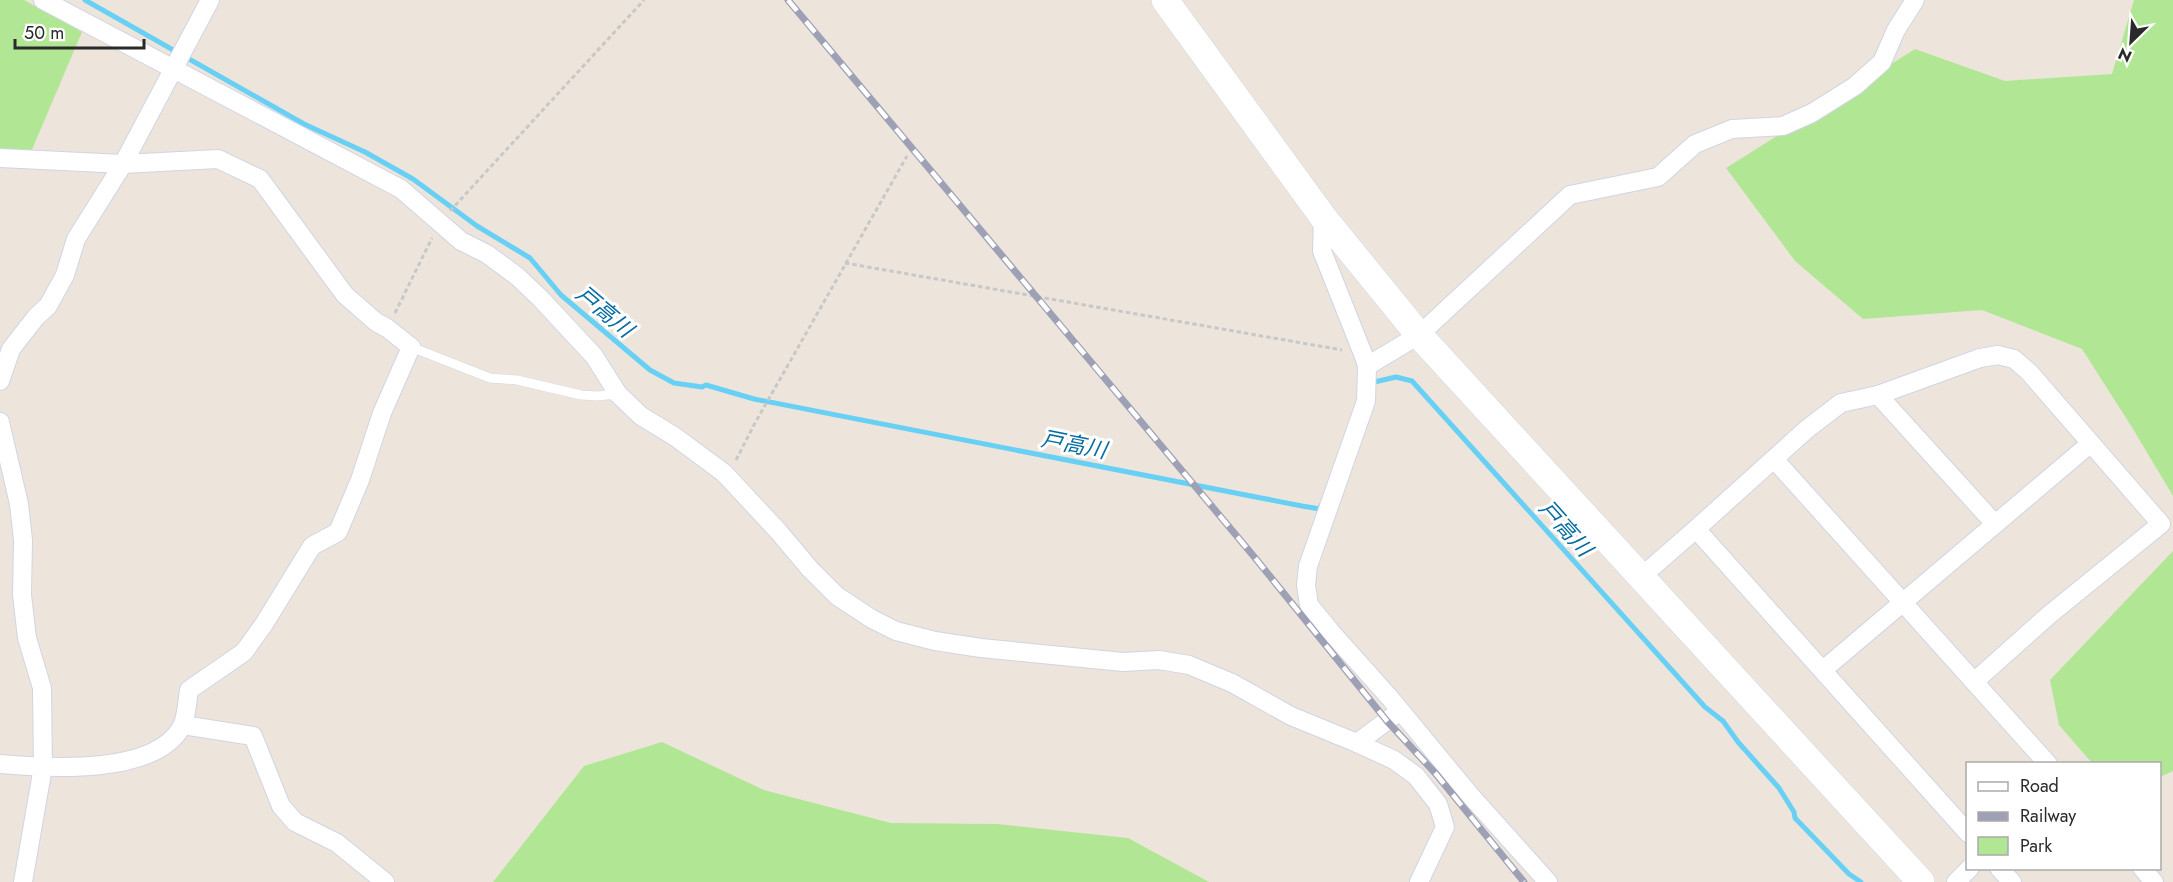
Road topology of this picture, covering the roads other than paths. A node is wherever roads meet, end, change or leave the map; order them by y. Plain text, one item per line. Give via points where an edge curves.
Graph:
1 (43, 0) edge
2 (210, 0) edge
3 (1166, 0) edge
4 (1915, 0) edge
5 (172, 69) junction
6 (0, 158) edge
7 (123, 164) junction
8 (1323, 217) junction
9 (1419, 335) junction
10 (411, 347) junction
11 (1365, 360) junction
12 (0, 381) edge
13 (618, 394) junction
14 (1878, 395) junction
15 (0, 422) edge
16 (2091, 442) junction
17 (1774, 459) junction
18 (1995, 524) junction
19 (1696, 529) junction
20 (1642, 576) junction
21 (1904, 602) junction
22 (1823, 670) junction
23 (1975, 681) junction
24 (1400, 711) junction
25 (183, 725) junction
26 (1357, 743) junction
27 (2046, 762) edge
28 (0, 764) edge
29 (43, 768) junction
30 (1966, 831) edge
31 (1968, 870) edge
32 (2001, 870) edge
33 (2144, 870) edge
34 (23, 882) edge
35 (385, 882) edge
36 (1419, 882) edge
37 (1548, 882) edge
38 (1921, 882) edge
39 (1956, 882) edge
40 (2012, 882) edge
41 (2154, 882) edge

1 - 5 street
2 - 5 street
3 - 8 street
4 - 9 street via 1882,62 1855,86 1783,126 1732,129 1695,144 1658,177 1569,195
5 - 7 street
5 - 13 street via 401,189 461,241 487,254 534,291 594,356
6 - 7 street
7 - 10 street via 218,159 260,179 345,295
7 - 12 street via 76,239 48,306 11,349
8 - 9 street
8 - 11 street via 1322,251
9 - 11 street
9 - 20 street
10 - 13 lane via 490,378 581,395
10 - 25 street via 382,412 338,532 312,546 244,652 189,690
11 - 24 street via 1366,401 1308,566 1306,585 1309,605
13 - 26 street via 641,416 724,473 837,596 896,631 981,648 1123,663 1159,660 1189,665 1232,683 1291,716
14 - 16 street via 1998,355 2014,359 2029,372
14 - 17 street via 1841,403
14 - 18 street
15 - 29 street via 19,504 27,638 42,688
16 - 18 street
16 - 23 street via 2161,524
17 - 19 street
17 - 21 street
18 - 21 street
19 - 20 street
19 - 22 street
20 - 38 street
21 - 22 street
21 - 23 street
22 - 30 street
23 - 27 street
24 - 26 street
24 - 37 street
25 - 29 street via 170,743 143,755 112,764
25 - 35 street via 253,736 281,807 295,822 337,843
26 - 36 street via 1394,760 1416,776 1438,804 1445,827
28 - 29 street
29 - 34 street
31 - 39 street
32 - 40 street
33 - 41 street

